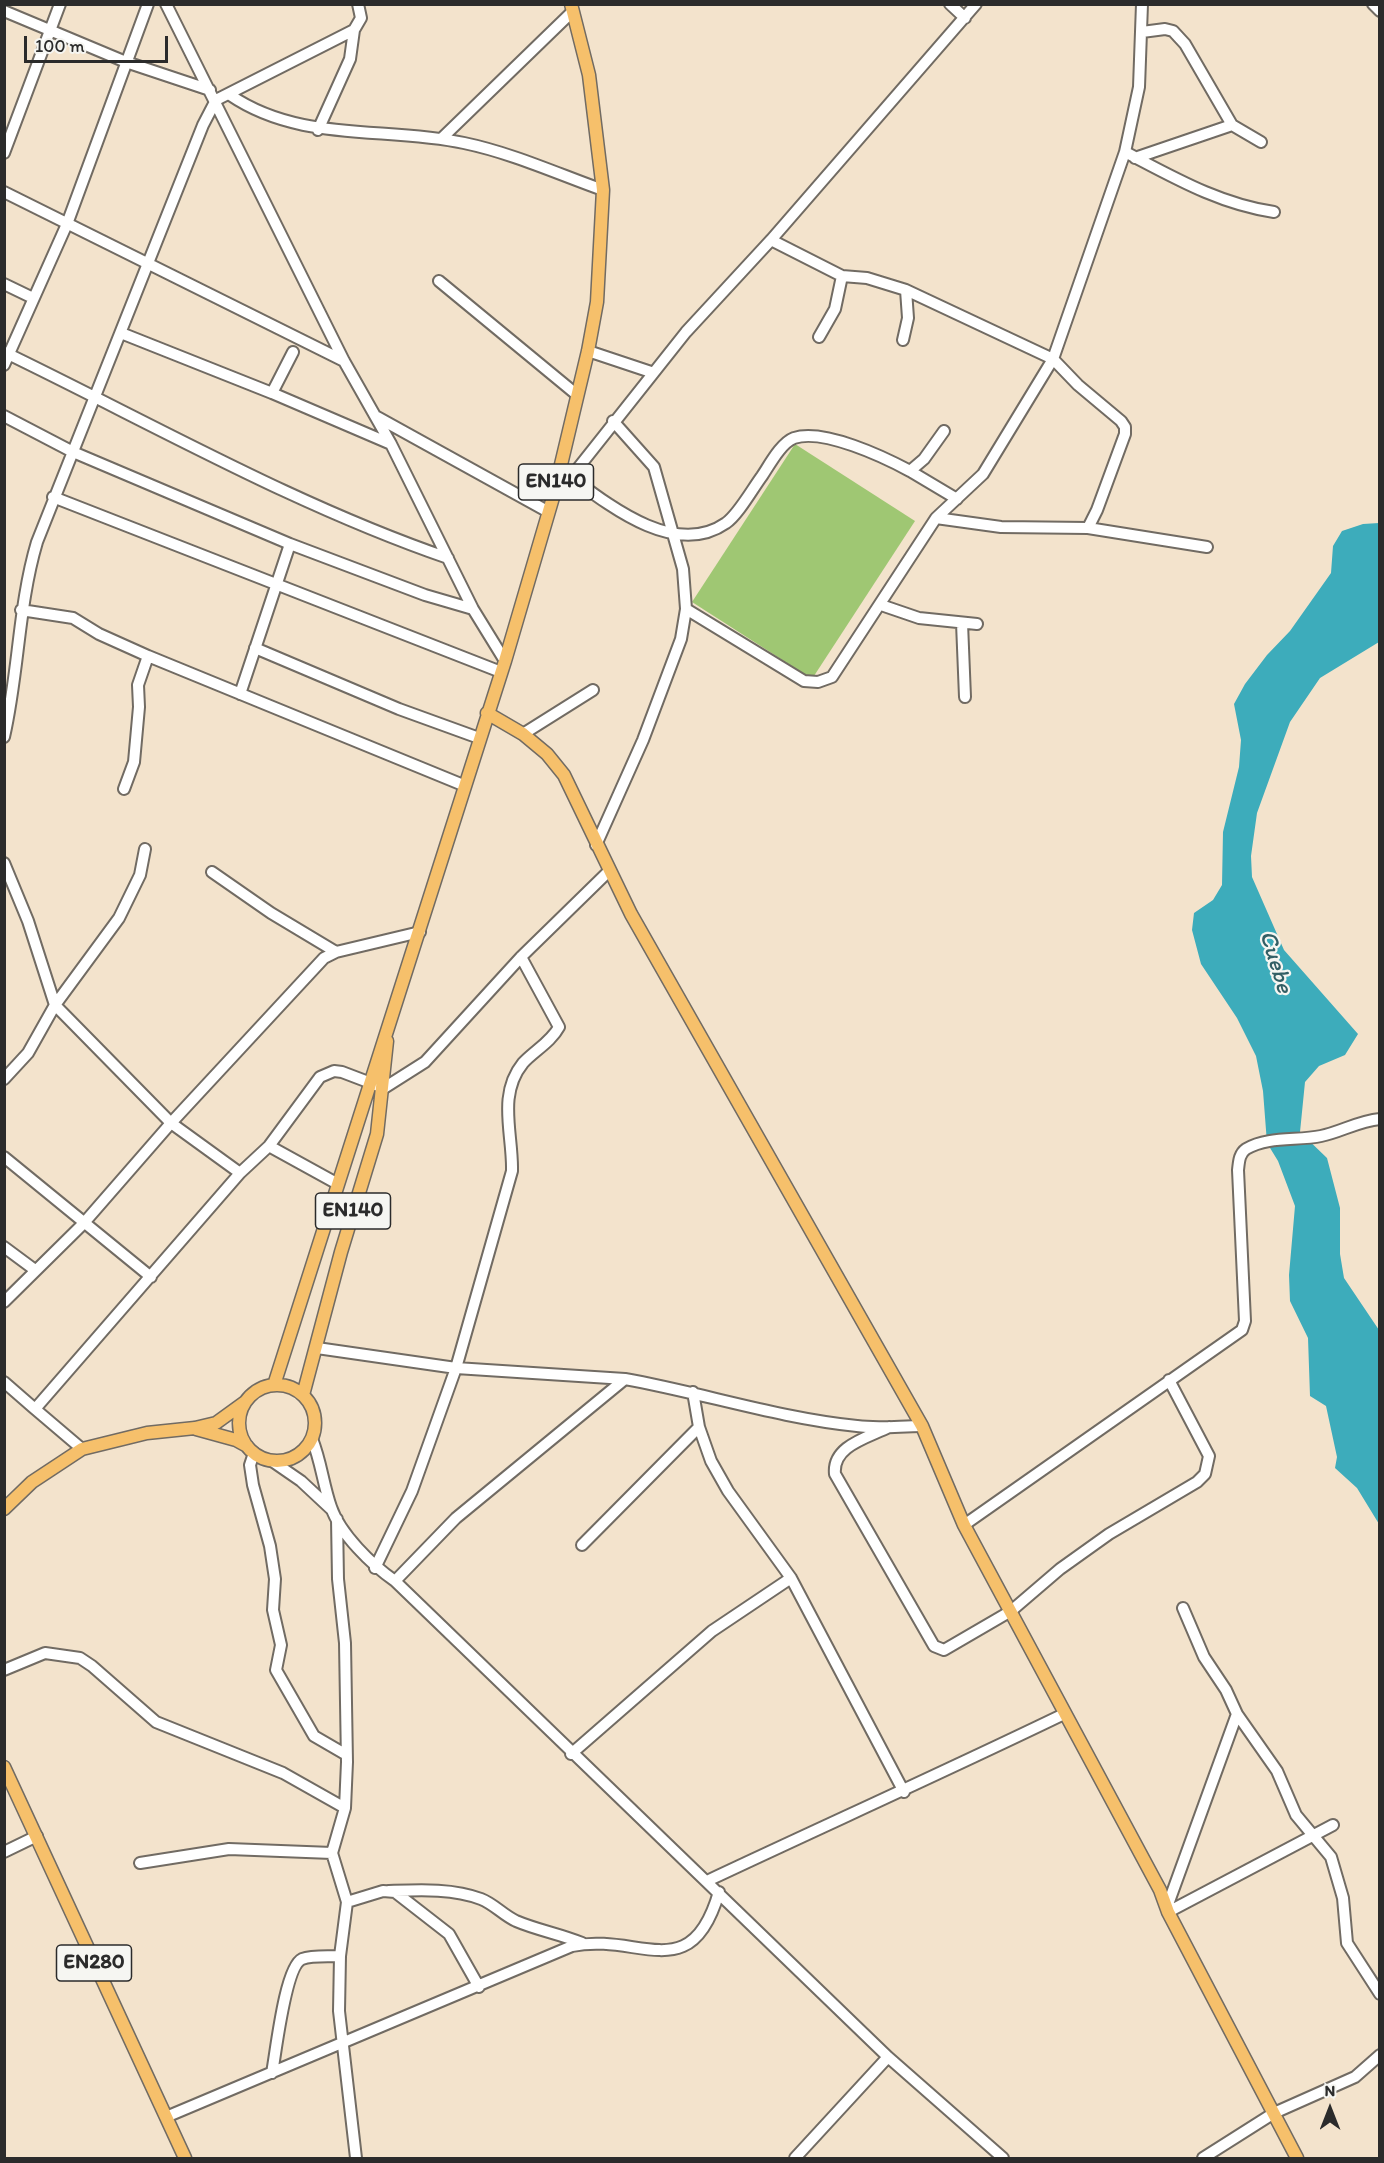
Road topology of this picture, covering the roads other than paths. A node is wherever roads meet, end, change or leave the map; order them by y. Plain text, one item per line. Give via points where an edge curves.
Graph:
1 (60, 4) edge
2 (148, 4) edge
3 (166, 4) edge
4 (358, 4) edge
5 (950, 4) edge
6 (976, 4) edge
7 (1142, 4) edge
8 (1373, 4) edge
9 (572, 8) edge
10 (4, 11) edge
11 (1380, 11) edge
12 (964, 18) junction
13 (354, 30) junction
14 (49, 31) junction
15 (1142, 32) junction
16 (126, 62) junction
17 (210, 90) junction
18 (230, 95) junction
19 (216, 100) junction
20 (1232, 125) junction
21 (318, 130) junction
22 (441, 139) junction
23 (1261, 142) dead end
24 (4, 153) edge
25 (1130, 155) junction
26 (603, 190) junction
27 (4, 192) edge
28 (1274, 212) dead end
29 (67, 224) junction
30 (771, 240) junction
31 (149, 264) junction
32 (842, 276) junction
33 (439, 281) dead end
34 (4, 285) edge
35 (906, 290) junction
36 (33, 298) junction
37 (121, 333) junction
38 (819, 337) dead end
39 (903, 340) dead end
40 (588, 351) junction
41 (293, 352) dead end
42 (6, 357) edge
43 (1053, 359) junction
44 (344, 361) junction
45 (651, 372) junction
46 (272, 393) junction
47 (576, 394) junction
48 (93, 398) junction
49 (4, 416) edge
50 (376, 416) junction
51 (613, 421) junction
52 (944, 430) dead end
53 (391, 444) junction
54 (73, 452) junction
55 (910, 471) junction
56 (571, 477) junction
57 (554, 494) junction
58 (53, 497) junction
59 (957, 499) junction
60 (547, 511) junction
61 (936, 518) junction
62 (1088, 528) junction
63 (672, 535) junction
64 (290, 544) junction
65 (1207, 547) dead end
66 (448, 558) junction
67 (276, 584) junction
68 (881, 605) junction
69 (473, 609) junction
70 (686, 609) junction
71 (21, 610) junction
72 (962, 623) junction
73 (977, 624) dead end
74 (255, 648) junction
75 (148, 656) junction
76 (503, 666) junction
77 (593, 690) dead end
78 (240, 694) junction
79 (965, 697) dead end
80 (487, 713) junction
81 (523, 734) junction
82 (4, 737) edge
83 (479, 738) junction
84 (463, 785) junction
85 (124, 789) dead end
86 (596, 845) junction
87 (145, 849) dead end
88 (4, 863) edge
89 (609, 871) junction
90 (212, 872) dead end
91 (420, 932) junction
92 (336, 952) junction
93 (521, 957) junction
94 (56, 1005) junction
95 (389, 1024) junction
96 (4, 1079) edge
97 (368, 1082) junction
98 (384, 1088) junction
99 (1380, 1119) edge
100 (171, 1124) junction
101 (269, 1146) junction
102 (4, 1157) edge
103 (240, 1173) junction
104 (338, 1184) junction
105 (83, 1224) junction
106 (4, 1246) edge
107 (35, 1270) junction
108 (151, 1277) junction
109 (4, 1302) edge
110 (317, 1348) junction
111 (456, 1368) junction
112 (626, 1379) junction
113 (1169, 1380) junction
114 (4, 1382) edge
115 (274, 1385) junction
116 (693, 1392) junction
117 (303, 1395) junction
118 (245, 1402) junction
119 (35, 1409) junction
120 (889, 1426) junction
121 (921, 1426) junction
122 (699, 1427) junction
123 (195, 1428) junction
124 (312, 1439) junction
125 (82, 1449) junction
126 (250, 1450) junction
127 (273, 1461) junction
128 (4, 1509) edge
129 (331, 1509) junction
130 (337, 1519) junction
131 (964, 1525) junction
132 (582, 1545) dead end
133 (375, 1568) junction
134 (791, 1578) junction
135 (395, 1581) junction
136 (1183, 1608) dead end
137 (1011, 1611) junction
138 (4, 1670) edge
139 (1064, 1714) junction
140 (1237, 1714) junction
141 (345, 1754) junction
142 (571, 1754) junction
143 (4, 1767) edge
144 (904, 1792) junction
145 (345, 1808) junction
146 (1333, 1825) dead end
147 (37, 1836) junction
148 (1312, 1837) junction
149 (4, 1852) edge
150 (332, 1853) junction
151 (140, 1863) dead end
152 (707, 1881) junction
153 (389, 1891) junction
154 (719, 1892) junction
155 (347, 1902) junction
156 (1168, 1909) junction
157 (582, 1943) junction
158 (340, 1956) junction
159 (479, 1987) junction
160 (1380, 1994) edge
161 (341, 2044) junction
162 (1380, 2055) edge
163 (888, 2057) junction
164 (272, 2073) junction
165 (1274, 2113) junction
166 (166, 2117) junction
167 (995, 2156) edge
168 (185, 2158) edge
169 (356, 2158) edge
170 (795, 2158) edge
171 (1203, 2158) edge
172 (1297, 2158) edge

1 - 14 street
2 - 16 street
3 - 17 street
4 - 13 street via 361,18
5 - 12 street
6 - 12 street
7 - 15 street
8 - 11 street
9 - 22 street
9 - 26 main road, EN140 via 589,75
10 - 14 street
12 - 30 street
13 - 18 street
13 - 21 street via 350,59
14 - 16 street
14 - 24 street
15 - 20 street via 1173,31 1185,44
15 - 25 street
16 - 17 street
16 - 29 street
17 - 19 street
18 - 19 street
18 - 21 street via 249,109
19 - 31 street
19 - 44 street
20 - 23 street
20 - 25 street
21 - 22 street
22 - 26 street via 494,151
25 - 28 street via 1207,193 1245,208
25 - 43 street
26 - 40 main road, EN140 via 597,302
27 - 29 street
29 - 31 street
29 - 36 street
30 - 32 street
30 - 45 street
31 - 37 street
31 - 44 street
32 - 35 street via 867,278
32 - 38 street via 835,309
33 - 47 street
34 - 36 street
35 - 39 street via 908,318
35 - 43 street
36 - 42 street
37 - 46 street
37 - 48 street
40 - 45 street
40 - 47 main road, EN140
41 - 46 street
42 - 48 street
43 - 59 street via 983,474
43 - 62 street via 1125,427
44 - 50 street
45 - 51 street
46 - 53 street
47 - 57 main road, EN140
48 - 54 street
48 - 66 street via 348,520
49 - 54 street
50 - 53 street
50 - 60 street
51 - 56 street
51 - 63 street via 654,467
52 - 55 street via 924,459
53 - 66 street
54 - 58 street
54 - 64 street
55 - 59 street
55 - 63 street via 814,434 792,439 728,523 701,535
56 - 57 street
56 - 63 street via 600,499
57 - 60 main road, EN140
58 - 67 street
58 - 71 street via 29,569
59 - 61 street
60 - 76 main road, EN140
61 - 62 street via 1001,527
61 - 68 street
62 - 65 street
63 - 70 street via 683,568
64 - 67 street
64 - 69 street via 425,596
66 - 69 street
67 - 74 street
67 - 76 street
68 - 70 street via 832,677 818,682 804,681
68 - 72 street via 919,618
69 - 76 street
70 - 86 street via 681,639 643,740
71 - 75 street via 73,618
71 - 82 street via 16,672
72 - 73 street
72 - 79 street
74 - 78 street
74 - 83 street
75 - 78 street
75 - 85 street via 138,685 134,762
76 - 80 main road, EN140
77 - 81 street
78 - 84 street
80 - 81 main road
80 - 83 main road, EN140
81 - 86 main road via 547,753 564,775
83 - 84 main road, EN140
84 - 91 main road, EN140
86 - 89 main road
87 - 94 street via 140,875 119,918
88 - 94 street
89 - 93 street
89 - 121 main road
90 - 92 street
91 - 92 street
91 - 95 main road, EN140
92 - 100 street via 324,958
93 - 98 street via 425,1062
93 - 111 street via 559,1027 512,1078 508,1138 513,1154 512,1171
94 - 96 street via 28,1053
94 - 100 street
95 - 97 main road, EN140
95 - 98 main road, EN140
97 - 98 street
97 - 101 street via 334,1071 320,1077
97 - 104 main road, EN140
98 - 110 main road, EN140 via 377,1134
99 - 113 street via 1323,1136 1260,1143 1244,1150 1239,1163 1245,1321 1242,1330
100 - 103 street
100 - 105 street
101 - 103 street
101 - 104 street
102 - 105 street
103 - 108 street
104 - 115 main road, EN140
105 - 107 street
105 - 108 street
106 - 107 street
107 - 109 street
108 - 119 street
110 - 111 street
110 - 117 main road, EN140
111 - 112 street
111 - 133 street via 412,1491
112 - 116 street
112 - 135 street via 456,1518
113 - 131 street
113 - 137 street via 1209,1456 1205,1474 1101,1540
114 - 119 street
115 - 117 main road via 295,1389
115 - 118 main road via 263,1387
116 - 120 street via 774,1413 859,1426
116 - 122 street
117 - 124 main road via 315,1415
118 - 123 main road via 216,1423
118 - 126 main road via 239,1416 240,1432
119 - 125 street
120 - 121 street
120 - 137 street via 843,1450 834,1464 835,1474 933,1646 944,1650
121 - 131 main road
122 - 132 street
122 - 134 street via 711,1461 728,1491
123 - 125 main road via 147,1433
123 - 126 main road via 236,1440
124 - 127 main road via 296,1456
124 - 129 street
125 - 128 main road via 32,1482
126 - 127 main road
126 - 141 street via 253,1485 275,1578 273,1610 281,1645 276,1670 314,1736
127 - 129 street
129 - 130 street
130 - 133 street
130 - 141 street via 345,1642
131 - 137 main road
133 - 135 street
134 - 142 street via 712,1631
134 - 144 street
135 - 142 street
136 - 140 street via 1204,1657
137 - 139 main road
138 - 145 street via 45,1653 80,1658 156,1722 283,1773
139 - 144 street
139 - 156 main road
140 - 148 street via 1277,1771 1296,1815
140 - 156 street
141 - 145 street
142 - 152 street
143 - 147 main road, EN280
144 - 152 street via 791,1839
145 - 150 street
146 - 148 street
147 - 149 street
147 - 166 main road, EN280
148 - 156 street
148 - 160 street via 1331,1857 1338,1875 1347,1943
150 - 151 street via 229,1849
150 - 155 street
152 - 154 street
153 - 155 street
153 - 157 street via 426,1890 471,1896 493,1904 517,1921
153 - 159 street via 449,1935
154 - 157 street via 707,1926 688,1944 674,1950
154 - 163 street
155 - 158 street
156 - 165 main road
157 - 159 street
158 - 161 street
158 - 164 street via 305,1959 296,1965
159 - 161 street
161 - 164 street
161 - 169 street
162 - 165 street via 1355,2077
163 - 167 street
163 - 170 street
164 - 166 street
165 - 171 street
165 - 172 main road
166 - 168 main road, EN280

